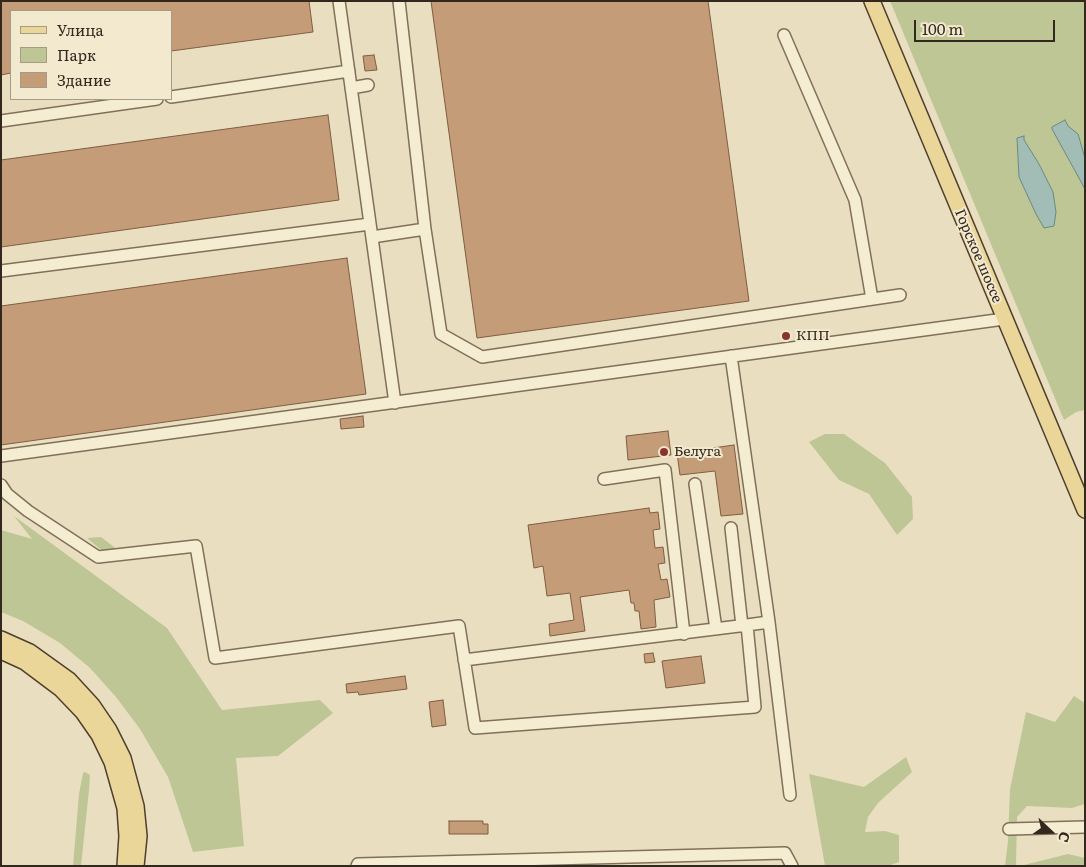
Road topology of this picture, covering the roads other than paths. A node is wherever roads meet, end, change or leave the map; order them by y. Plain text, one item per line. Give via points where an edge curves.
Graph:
1 (339, 1) edge
2 (399, 1) edge
3 (872, 1) edge
4 (784, 34) dead end
5 (349, 71) junction
6 (368, 85) dead end
7 (351, 88) junction
8 (172, 97) edge
9 (150, 100) edge
10 (1, 121) edge
11 (370, 224) junction
12 (426, 229) junction
13 (372, 237) junction
14 (1, 271) edge
15 (900, 295) dead end
16 (872, 299) junction
17 (1004, 319) junction
18 (731, 356) junction
19 (395, 402) junction
20 (1, 456) edge
21 (604, 479) dead end
22 (695, 484) dead end
23 (1, 485) edge
24 (1085, 510) edge
25 (731, 528) dead end
26 (769, 622) junction
27 (745, 626) junction
28 (716, 630) junction
29 (684, 634) junction
30 (1, 638) edge
31 (1, 651) edge
32 (464, 660) junction
33 (790, 795) dead end
34 (1085, 827) edge
35 (1009, 829) dead end
36 (125, 866) edge
37 (136, 866) edge
38 (357, 866) edge
39 (792, 866) edge

1 - 5 lane
2 - 12 lane
3 - 17 main road, Горское шоссе
4 - 16 lane via 855,200
5 - 7 lane
5 - 8 lane
6 - 7 lane
7 - 11 lane
9 - 10 lane
11 - 13 lane
11 - 14 lane
12 - 13 lane
12 - 16 lane via 441,334 482,358
13 - 19 lane
15 - 16 lane
17 - 18 lane
17 - 24 main road, Горское шоссе
18 - 19 lane
18 - 26 lane
19 - 20 lane
21 - 29 lane via 665,470
22 - 28 lane
23 - 32 lane via 28,511 98,557 196,546 215,658 459,626
25 - 27 lane
26 - 27 lane
26 - 33 lane
27 - 28 lane
27 - 32 lane via 755,707 475,728
28 - 29 lane
29 - 32 lane
30 - 37 main road via 30,652 69,680 109,730 123,758 136,806 139,836
31 - 36 main road via 24,662 62,688 99,736 112,762 125,808
34 - 35 lane
38 - 39 lane via 784,853

